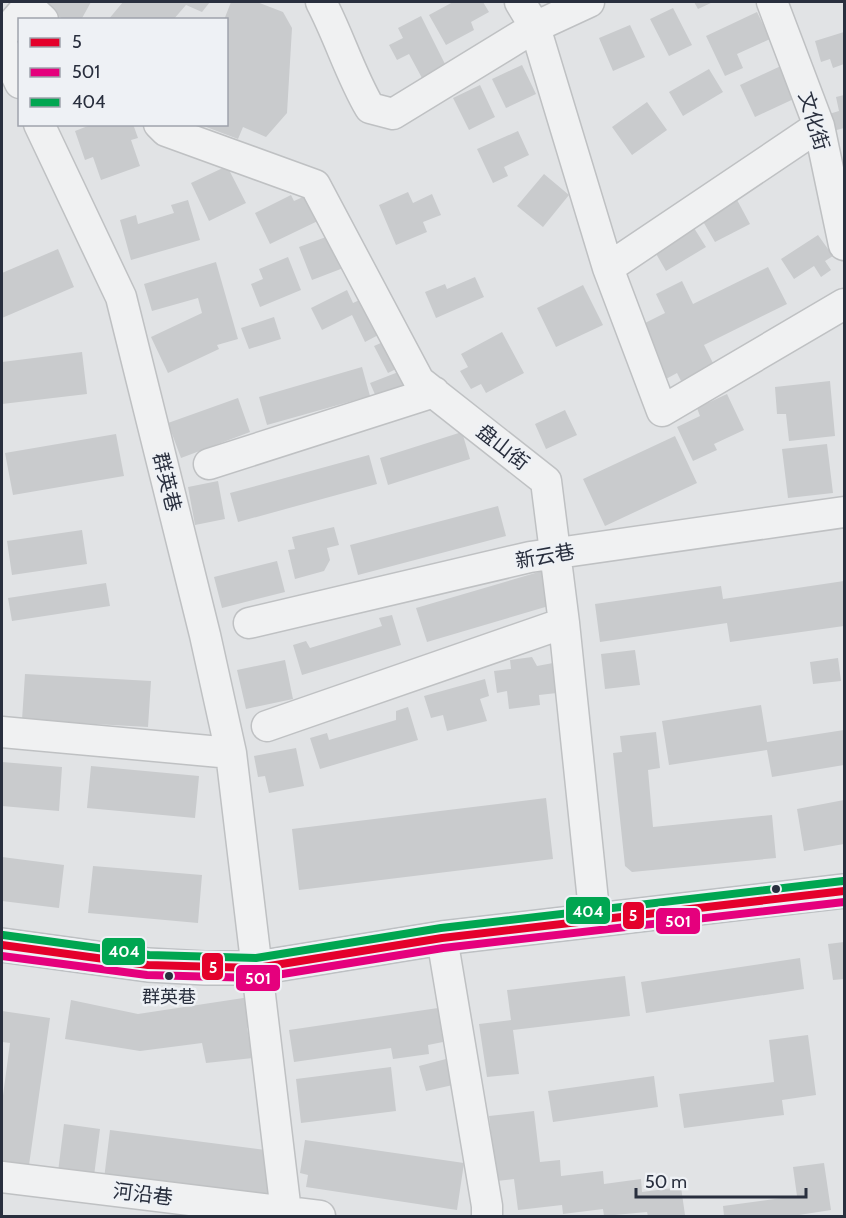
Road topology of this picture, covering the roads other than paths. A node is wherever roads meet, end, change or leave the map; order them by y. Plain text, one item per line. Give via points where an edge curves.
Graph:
1 (321, 2) edge
2 (520, 2) edge
3 (589, 2) edge
4 (772, 2) edge
5 (18, 22) edge
6 (535, 27) junction
7 (2, 36) edge
8 (2, 45) edge
9 (18, 79) edge
10 (40, 126) edge
11 (161, 126) edge
12 (819, 126) junction
13 (844, 245) edge
14 (608, 268) junction
15 (844, 304) edge
16 (434, 392) junction
17 (209, 464) dead end
18 (844, 512) edge
19 (555, 553) junction
20 (249, 623) dead end
21 (564, 623) junction
22 (267, 726) dead end
23 (2, 732) edge
24 (231, 753) junction
25 (844, 891) edge
26 (595, 920) junction
27 (442, 938) junction
28 (2, 945) edge
29 (257, 969) junction
30 (2, 1177) edge
31 (286, 1212) junction
32 (320, 1216) edge
33 (487, 1216) edge

1 - 6 street via 370,108 393,114
2 - 6 street
3 - 6 street
4 - 12 street, 文化街
5 - 7 street
6 - 14 street
8 - 9 street
10 - 24 street, 群英巷 via 121,297
11 - 16 street, 盘山街 via 315,185 419,381
12 - 13 street, 文化街
12 - 14 street
14 - 15 street via 662,411
16 - 17 street
16 - 19 street, 盘山街 via 546,481
18 - 19 street, 新云巷
19 - 20 street, 新云巷
19 - 21 street, 盘山街
21 - 22 street
21 - 26 street, 盘山街
23 - 24 street
24 - 29 street, 群英巷
25 - 26 main road
26 - 27 main road
27 - 29 main road
27 - 33 street
28 - 29 main road via 148,965
29 - 31 street, 群英巷
30 - 31 street, 河沿巷
31 - 32 street, 河沿巷

